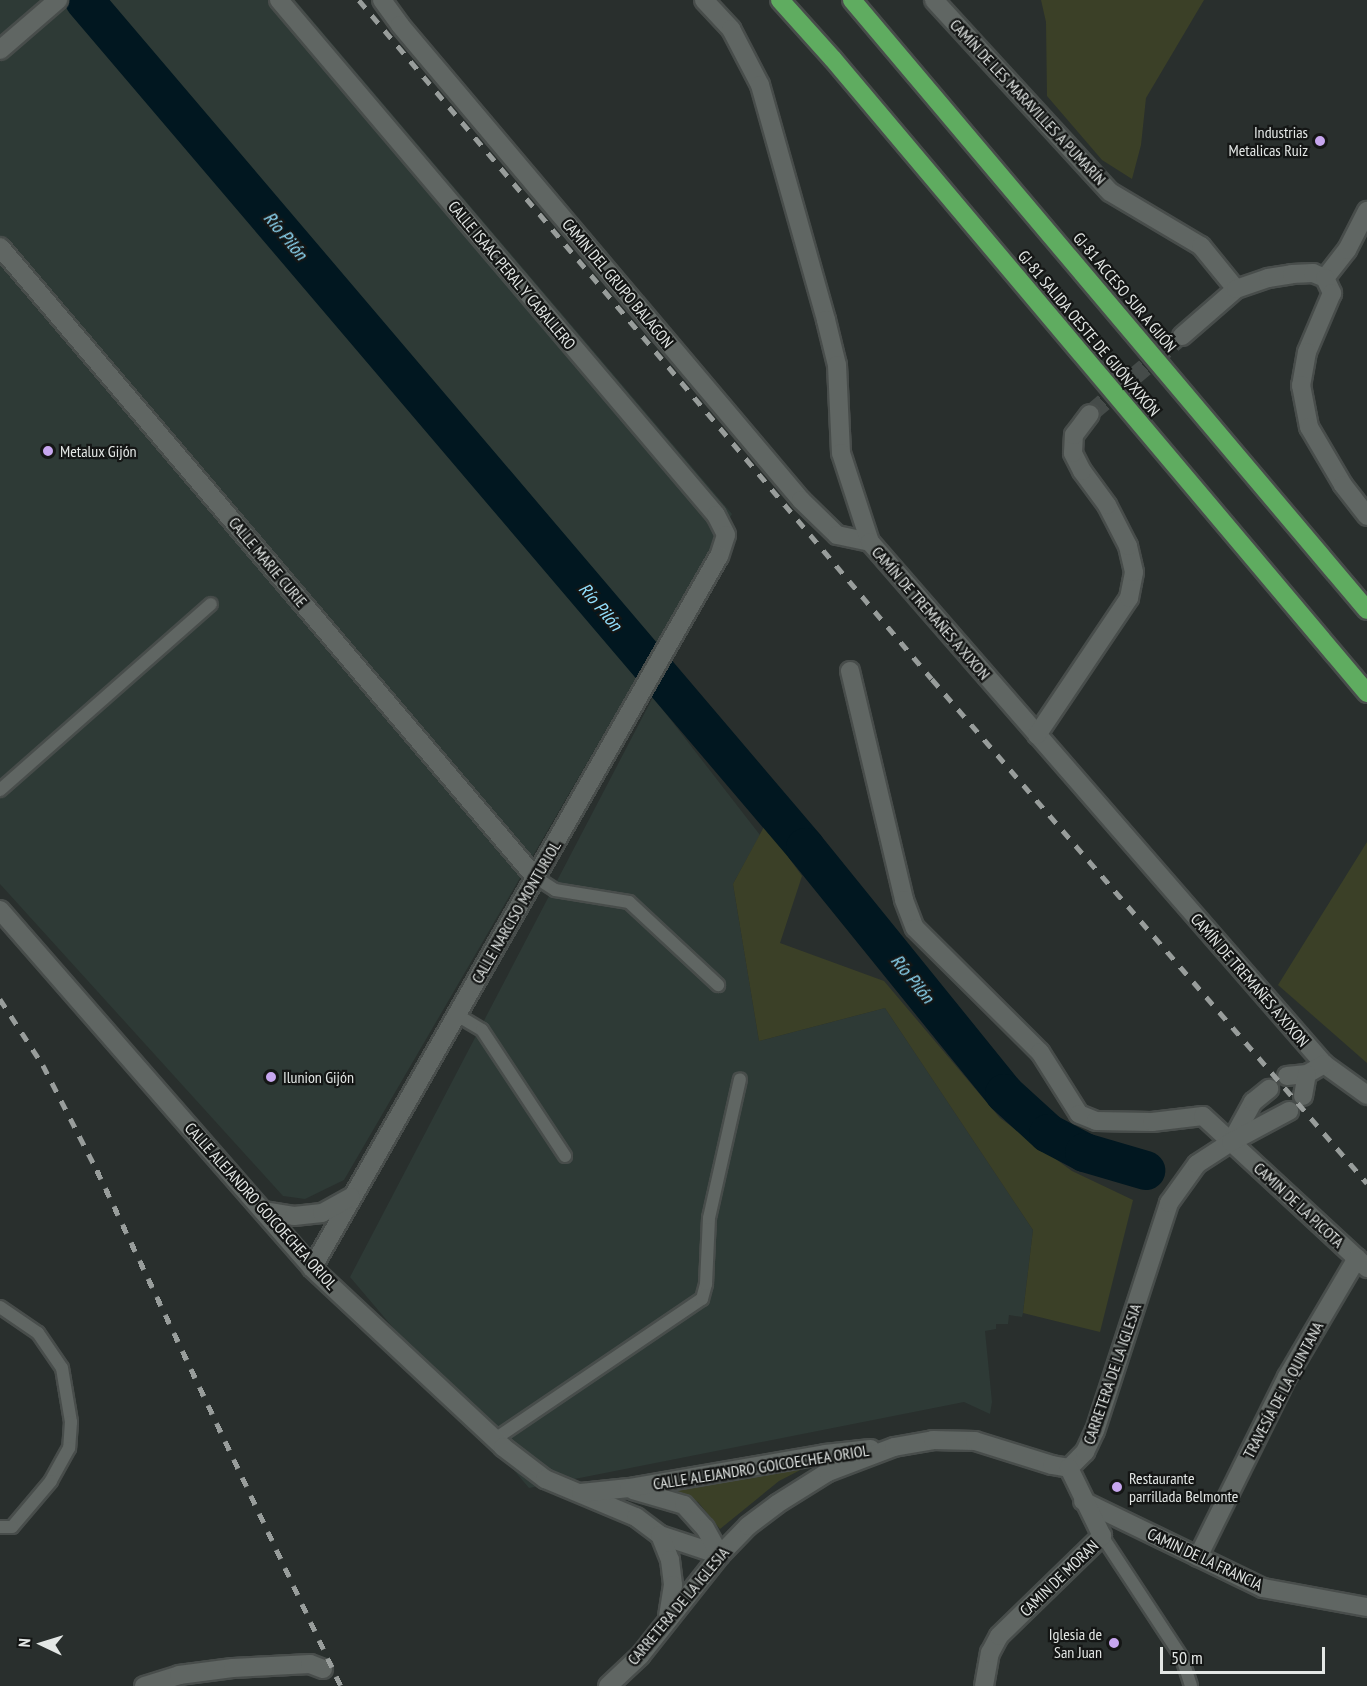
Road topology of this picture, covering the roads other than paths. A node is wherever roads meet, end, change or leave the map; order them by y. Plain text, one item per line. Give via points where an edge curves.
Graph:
1 (279, 0) edge
2 (382, 0) edge
3 (704, 0) edge
4 (780, 0) edge
5 (852, 0) edge
6 (934, 0) edge
7 (56, 2) edge
8 (0, 50) edge
9 (1367, 211) edge
10 (0, 247) edge
11 (1324, 278) junction
12 (1236, 289) junction
13 (1182, 336) tunnel mouth
14 (1090, 414) tunnel mouth
15 (1366, 512) edge
16 (870, 542) junction
17 (719, 556) joint
18 (211, 604) dead end
19 (1367, 610) edge
20 (850, 671) dead end
21 (1367, 693) edge
22 (1037, 735) junction
23 (0, 790) edge
24 (535, 877) junction
25 (0, 910) edge
26 (718, 985) dead end
27 (457, 1015) junction
28 (1324, 1064) junction
29 (1307, 1074) junction
30 (1287, 1076) dead end
31 (740, 1079) dead end
32 (1269, 1089) dead end
33 (1367, 1095) edge
34 (1303, 1096) dead end
35 (1289, 1111) dead end
36 (1231, 1142) junction
37 (566, 1156) dead end
38 (353, 1196) junction
39 (263, 1211) junction
40 (1362, 1263) edge
41 (312, 1268) junction
42 (0, 1307) edge
43 (495, 1439) junction
44 (894, 1447) junction
45 (1069, 1468) junction
46 (629, 1488) junction
47 (578, 1493) junction
48 (1083, 1501) junction
49 (6, 1527) edge
50 (660, 1535) junction
51 (1102, 1536) junction
52 (720, 1555) junction
53 (1198, 1557) junction
54 (1367, 1607) edge
55 (668, 1618) junction
56 (323, 1669) dead end
57 (144, 1686) edge
58 (608, 1686) edge
59 (984, 1686) edge
60 (1191, 1686) edge

1 - 17 street, CALLE ISAAC PERAL Y CABALLERO via 716,515 726,535
2 - 16 street, CAMIN DEL GRUPO BALAGON via 801,500 837,535
3 - 16 street, CAMÍN DE TREMAÑES A XIXON via 731,28 760,85 829,332 837,366 841,453
4 - 21 highway, GJ-81 SALIDA OESTE DE GIJÓN/XIXÓN
5 - 19 highway, GJ-81 ACCESO SUR A GIJÓN
6 - 12 street, CAMÍN DE LES MARAVILLES A PUMARÍN via 1110,192 1201,246
7 - 8 street
9 - 11 street via 1347,250
10 - 24 street, CALLE MARIE CURIE
11 - 12 street via 1313,273 1292,274
11 - 15 street via 1332,293 1306,352 1301,385 1309,427 1343,485
12 - 13 street
14 - 22 street via 1074,435 1073,453 1123,536 1134,572 1129,598
16 - 22 street, CAMÍN DE TREMAÑES A XIXON
17 - 24 street, CALLE NARCISO MONTURIOL
18 - 23 lane
20 - 36 street, CAMIN DE LA PICOTA via 904,900 915,928 1040,1052 1079,1114 1096,1122 1152,1122 1203,1116
22 - 28 street, CAMÍN DE TREMAÑES A XIXON
24 - 26 lane via 555,890 629,902
24 - 27 street, CALLE NARCISO MONTURIOL
25 - 39 street, CALLE ALEJANDRO GOICOECHEA ORIOL
27 - 37 lane via 482,1030
27 - 38 street, CALLE NARCISO MONTURIOL
28 - 29 street
28 - 33 street, CAMÍN DE TREMAÑES A XIXON
29 - 30 street
29 - 34 street
31 - 43 lane via 709,1218 702,1299
32 - 36 street, CARRETERA DE LA IGLESIA via 1253,1102
35 - 36 street, CARRETERA DE LA IGLESIA
36 - 40 street, CAMIN DE LA PICOTA
36 - 45 street, CARRETERA DE LA IGLESIA via 1197,1164 1169,1203 1095,1431 1085,1452
38 - 39 street via 322,1213 294,1216
38 - 41 street, CALLE NARCISO MONTURIOL
39 - 41 street, CALLE ALEJANDRO GOICOECHEA ORIOL
40 - 53 street, TRAVESÍA DE LA QUINTANA via 1287,1377
41 - 43 street, CALLE ALEJANDRO GOICOECHEA ORIOL
42 - 49 lane via 39,1333 62,1368 71,1422 69,1448 51,1481
43 - 47 street, CALLE ALEJANDRO GOICOECHEA ORIOL via 545,1479
44 - 45 street, CARRETERA DE LA IGLESIA via 933,1440 975,1442
44 - 46 street, CALLE ALEJANDRO GOICOECHEA ORIOL via 825,1454
44 - 52 street, CARRETERA DE LA IGLESIA via 828,1472 748,1526
45 - 48 street, CAMIN DE MORAN
46 - 47 street, CALLE ALEJANDRO GOICOECHEA ORIOL
46 - 52 street, CALLE ALEJANDRO GOICOECHEA ORIOL via 684,1505 705,1528
47 - 50 street, CALLE ALEJANDRO GOICOECHEA ORIOL via 636,1517
48 - 51 street, CAMIN DE MORAN
48 - 53 street, CAMIN DE LA FRANCIA
50 - 52 street, CALLE ALEJANDRO GOICOECHEA ORIOL
50 - 55 street via 670,1560 673,1585
51 - 59 street, CAMIN DE MORAN via 999,1636 990,1653
51 - 60 lane via 1182,1658
52 - 55 street, CARRETERA DE LA IGLESIA
53 - 54 street, CAMIN DE LA FRANCIA via 1263,1588
55 - 58 street, CARRETERA DE LA IGLESIA via 640,1656
56 - 57 street via 310,1664 233,1668 179,1675

